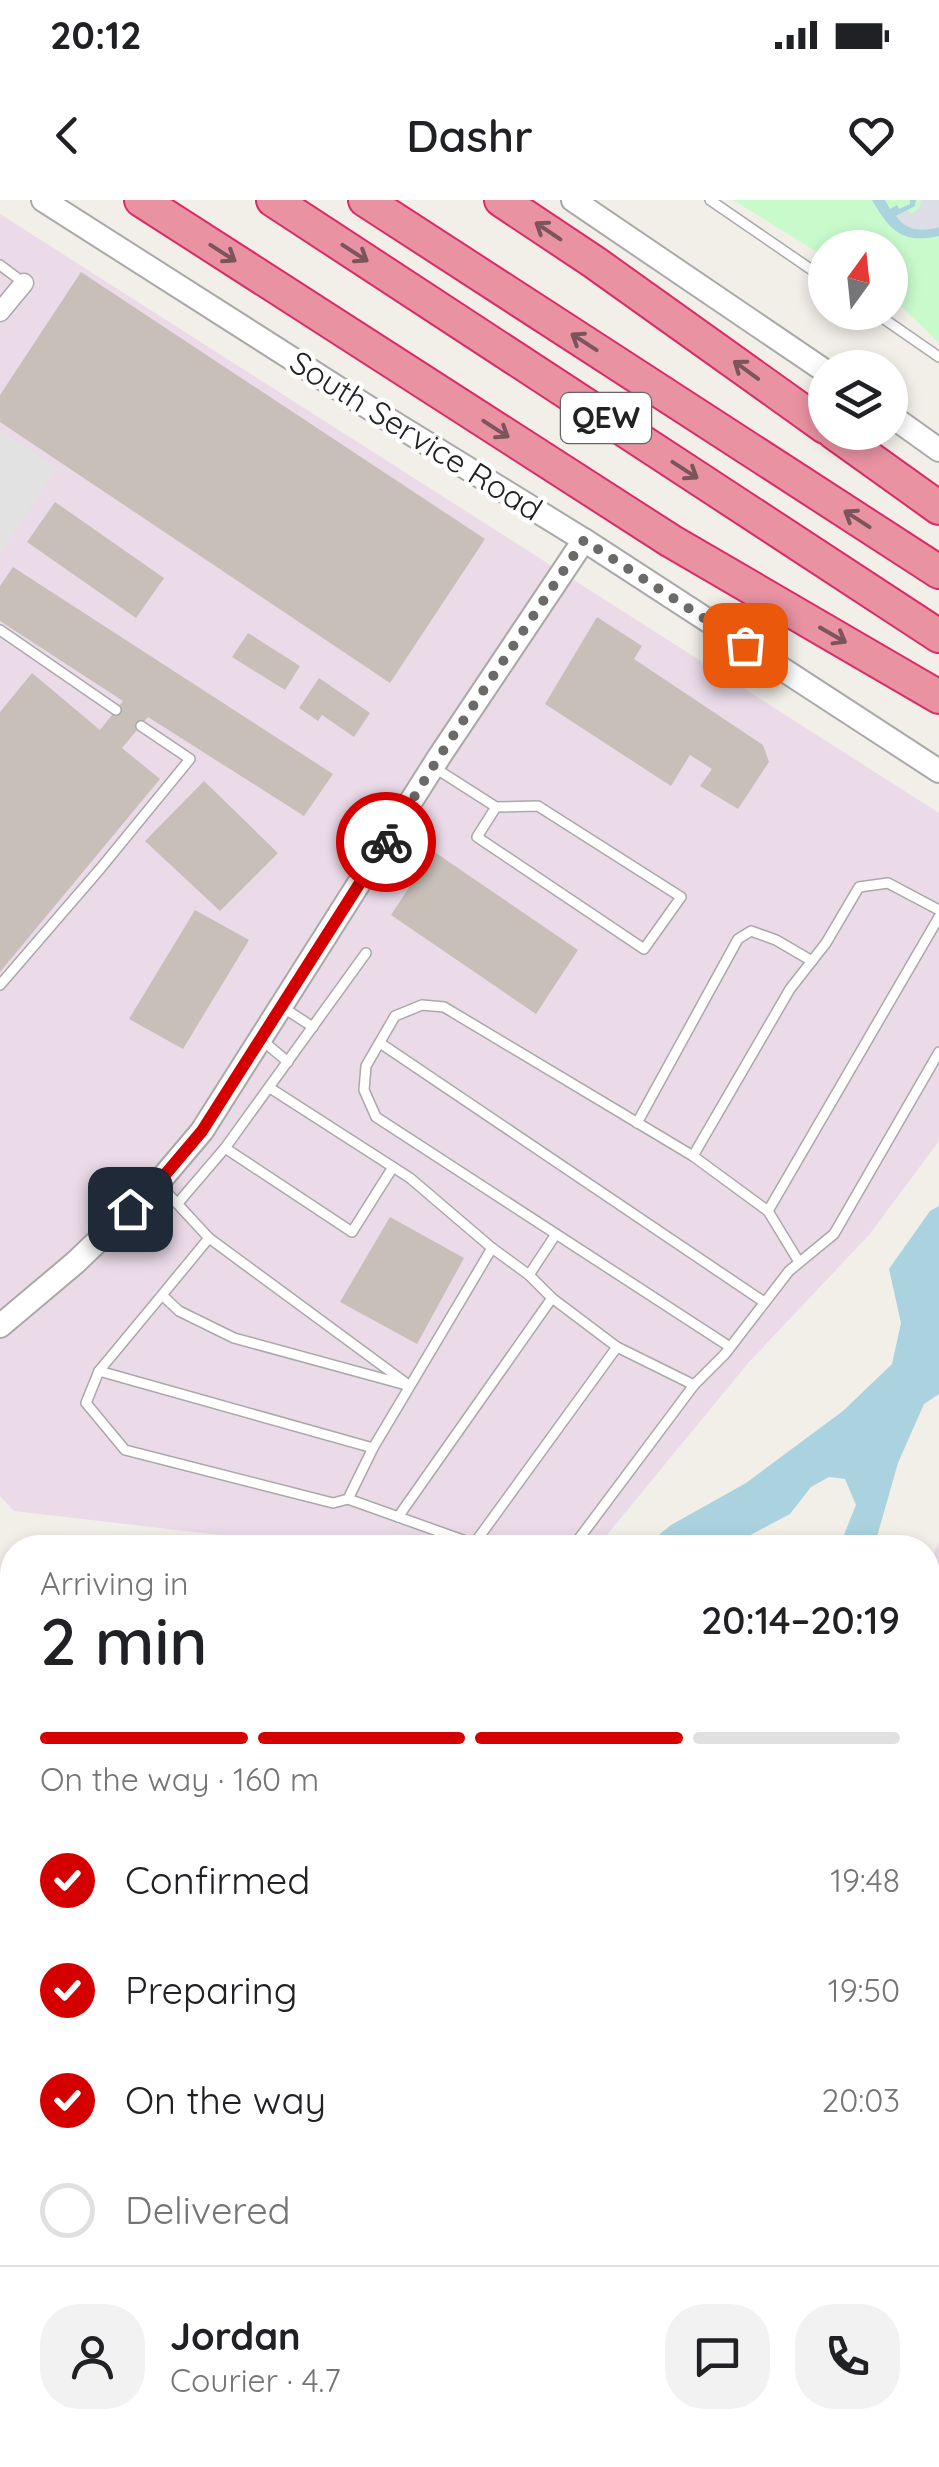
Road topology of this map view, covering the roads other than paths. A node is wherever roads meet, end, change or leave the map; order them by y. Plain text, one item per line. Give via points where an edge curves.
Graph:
1 (42, 200) edge
2 (141, 200) edge
3 (273, 200) edge
4 (365, 200) edge
5 (501, 200) edge
6 (573, 200) edge
7 (710, 200) edge
8 (0, 265) edge
9 (808, 267) edge
10 (24, 284) joint
11 (0, 312) edge
12 (900, 330) edge
13 (939, 357) edge
14 (808, 359) edge
15 (808, 415) edge
16 (908, 428) edge
17 (858, 450) edge
18 (939, 450) edge
19 (939, 508) edge
20 (584, 540) junction
21 (939, 572) edge
22 (0, 630) edge
23 (939, 636) edge
24 (939, 698) edge
25 (116, 710) dead end
26 (141, 726) dead end
27 (433, 766) junction
28 (939, 771) edge
29 (496, 807) junction
30 (939, 913) edge
31 (366, 953) dead end
32 (812, 961) junction
33 (0, 985) edge
34 (281, 1007) junction
35 (313, 1028) junction
36 (261, 1039) junction
37 (380, 1043) junction
38 (939, 1052) edge
39 (288, 1062) junction
40 (270, 1088) junction
41 (637, 1123) junction
42 (225, 1148) junction
43 (692, 1156) junction
44 (393, 1167) junction
45 (158, 1183) junction
46 (178, 1202) junction
47 (768, 1211) junction
48 (556, 1234) junction
49 (209, 1238) junction
50 (492, 1248) junction
51 (800, 1262) junction
52 (528, 1275) junction
53 (162, 1296) junction
54 (552, 1298) junction
55 (764, 1302) junction
56 (0, 1326) edge
57 (617, 1346) junction
58 (730, 1347) junction
59 (99, 1371) junction
60 (694, 1385) junction
61 (410, 1386) junction
62 (374, 1448) junction
63 (348, 1498) junction
64 (398, 1517) junction
65 (448, 1535) edge
66 (487, 1535) edge
67 (582, 1535) edge

1 - 20 street, South Service Road
2 -> 24 highway via 672,541
3 -> 23 highway, QEW
21 -> 4 highway, QEW
15 -> 5 highway
6 - 14 street
7 - 9 lane
8 - 10 lane
10 - 11 street
12 - 13 lane
16 - 18 street
17 - 19 highway
20 - 27 street
20 - 28 street, South Service Road
22 - 25 lane
26 - 33 lane via 190,760
27 - 29 lane
27 - 34 street
29 - 29 lane via 538,806 681,898 644,949 478,837
30 - 32 lane via 888,883 859,887
30 - 47 lane
31 - 35 lane
32 - 41 lane via 751,932 738,939
32 - 43 lane
34 - 35 lane
34 - 36 street
35 - 39 lane
36 - 39 lane
36 - 45 street via 202,1131
37 - 41 lane via 395,1016 422,1005 444,1007
37 - 48 lane via 366,1066 364,1090 376,1117
37 - 55 lane
38 - 51 lane via 834,1234
39 - 40 lane
40 - 42 lane
40 - 44 lane
41 - 43 lane
42 - 44 lane via 352,1232
42 - 46 lane
43 - 47 lane
44 - 50 lane
45 - 46 lane
45 - 56 street
46 - 49 lane
47 - 51 lane
48 - 52 lane
48 - 58 lane
49 - 53 lane
49 - 61 lane
50 - 52 lane
50 - 61 lane
51 - 55 lane
52 - 54 lane
53 - 59 lane
53 - 61 lane via 234,1338
54 - 57 lane
54 - 64 lane
55 - 58 lane
57 - 60 lane
57 - 66 lane
58 - 60 lane
59 - 62 lane
59 - 63 lane via 86,1403 125,1450 333,1503
60 - 67 lane
61 - 62 lane
62 - 63 lane
63 - 64 lane
64 - 65 lane

